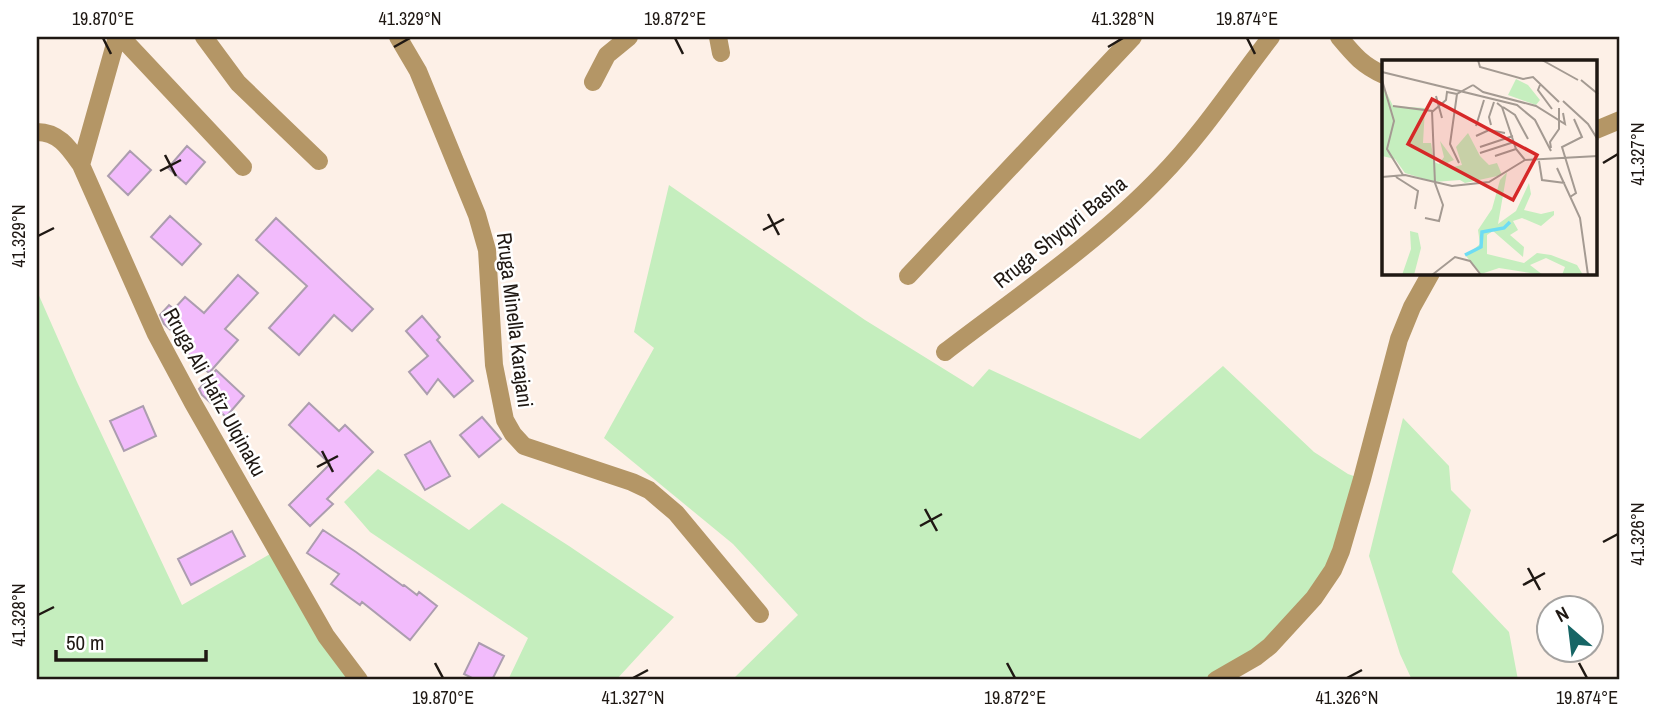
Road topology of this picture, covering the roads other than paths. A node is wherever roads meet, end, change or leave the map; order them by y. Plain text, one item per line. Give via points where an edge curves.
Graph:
1 (119, 37) edge
2 (204, 37) edge
3 (398, 37) edge
4 (629, 37) edge
5 (1133, 37) edge
6 (1270, 37) edge
7 (1339, 37) edge
8 (1382, 74) edge
9 (593, 82) dead end
10 (1620, 120) edge
11 (1598, 129) edge
12 (37, 132) edge
13 (319, 161) dead end
14 (81, 165) junction
15 (243, 167) dead end
16 (1430, 275) edge
17 (908, 276) dead end
18 (946, 352) dead end
19 (760, 614) dead end
20 (359, 680) edge
21 (1216, 680) edge

1 - 14 street
1 - 15 street
2 - 13 street via 238,83
3 - 19 street, Rruga Minella Karajani via 418,71 477,215 487,250 494,365 505,420 513,434 524,446 649,490 676,513
4 - 9 street via 607,55
5 - 17 street
6 - 18 street, Rruga Shyqyri Basha via 1180,154 1120,216
7 - 8 street via 1368,68
10 - 11 street
12 - 14 street, Rruga Ali Hafiz Ulqinaku via 59,138
14 - 20 street, Rruga Ali Hafiz Ulqinaku via 156,334 193,403 326,636
16 - 21 street via 1399,339 1333,570 1270,646

